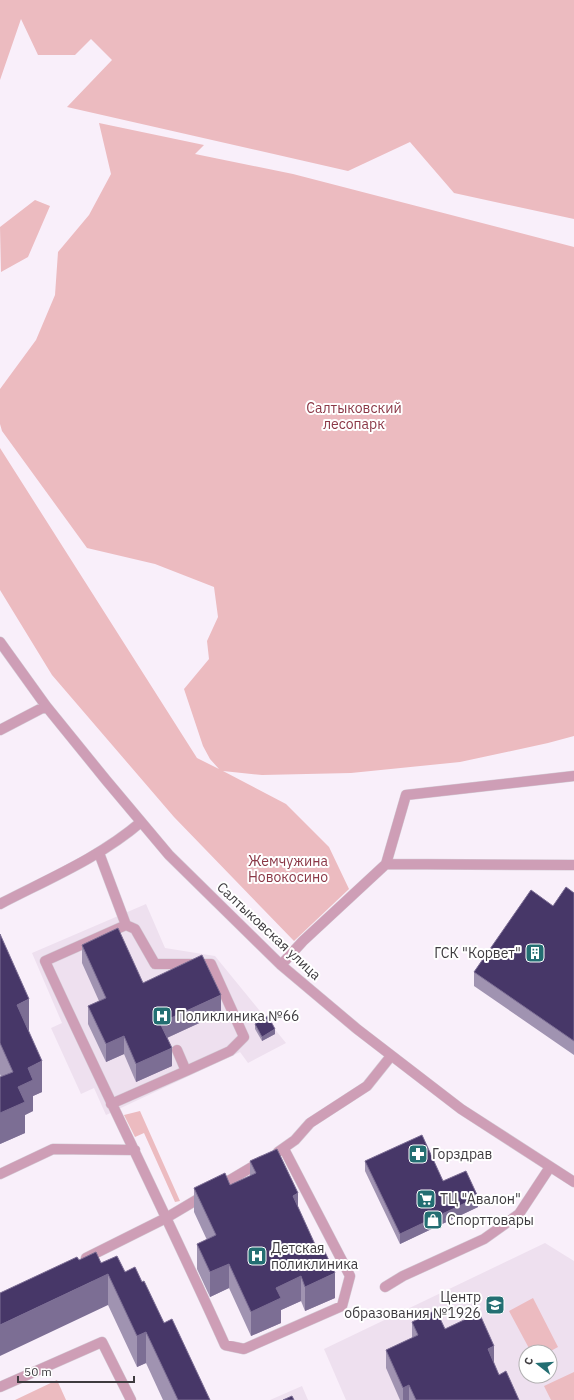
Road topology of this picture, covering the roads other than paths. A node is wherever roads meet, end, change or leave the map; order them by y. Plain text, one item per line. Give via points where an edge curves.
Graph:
1 (0, 642) edge
2 (46, 706) junction
3 (0, 730) edge
4 (574, 776) edge
5 (140, 822) junction
6 (99, 853) junction
7 (386, 864) junction
8 (574, 865) edge
9 (0, 904) edge
10 (126, 925) junction
11 (281, 965) junction
12 (177, 1050) dead end
13 (391, 1056) junction
14 (186, 1071) junction
15 (111, 1104) junction
16 (284, 1149) junction
17 (135, 1150) junction
18 (550, 1167) junction
19 (0, 1174) edge
20 (574, 1182) edge
21 (166, 1218) junction
22 (78, 1262) edge
23 (385, 1287) dead end
24 (0, 1387) edge
25 (131, 1400) edge

1 - 2 street, Салтыковская улица
2 - 3 street
2 - 5 street, Салтыковская улица
4 - 7 street via 406,795
5 - 6 street via 121,839
5 - 11 street, Салтыковская улица via 169,855
6 - 9 street
6 - 10 street
7 - 8 street
7 - 11 street via 303,941
10 - 14 street via 135,929 155,964 211,964 244,1037 230,1051
10 - 15 street via 45,961
11 - 13 street, Салтыковская улица
12 - 14 street
13 - 16 street via 367,1086 310,1123
13 - 18 street, Салтыковская улица via 461,1109
14 - 15 street
15 - 17 street
16 - 21 street
16 - 21 street via 350,1276 342,1306 244,1349 225,1345
17 - 19 street via 53,1149
17 - 21 street
18 - 20 street, Салтыковская улица
18 - 23 street via 519,1214 484,1239 403,1276
21 - 22 street
24 - 25 street via 102,1342

